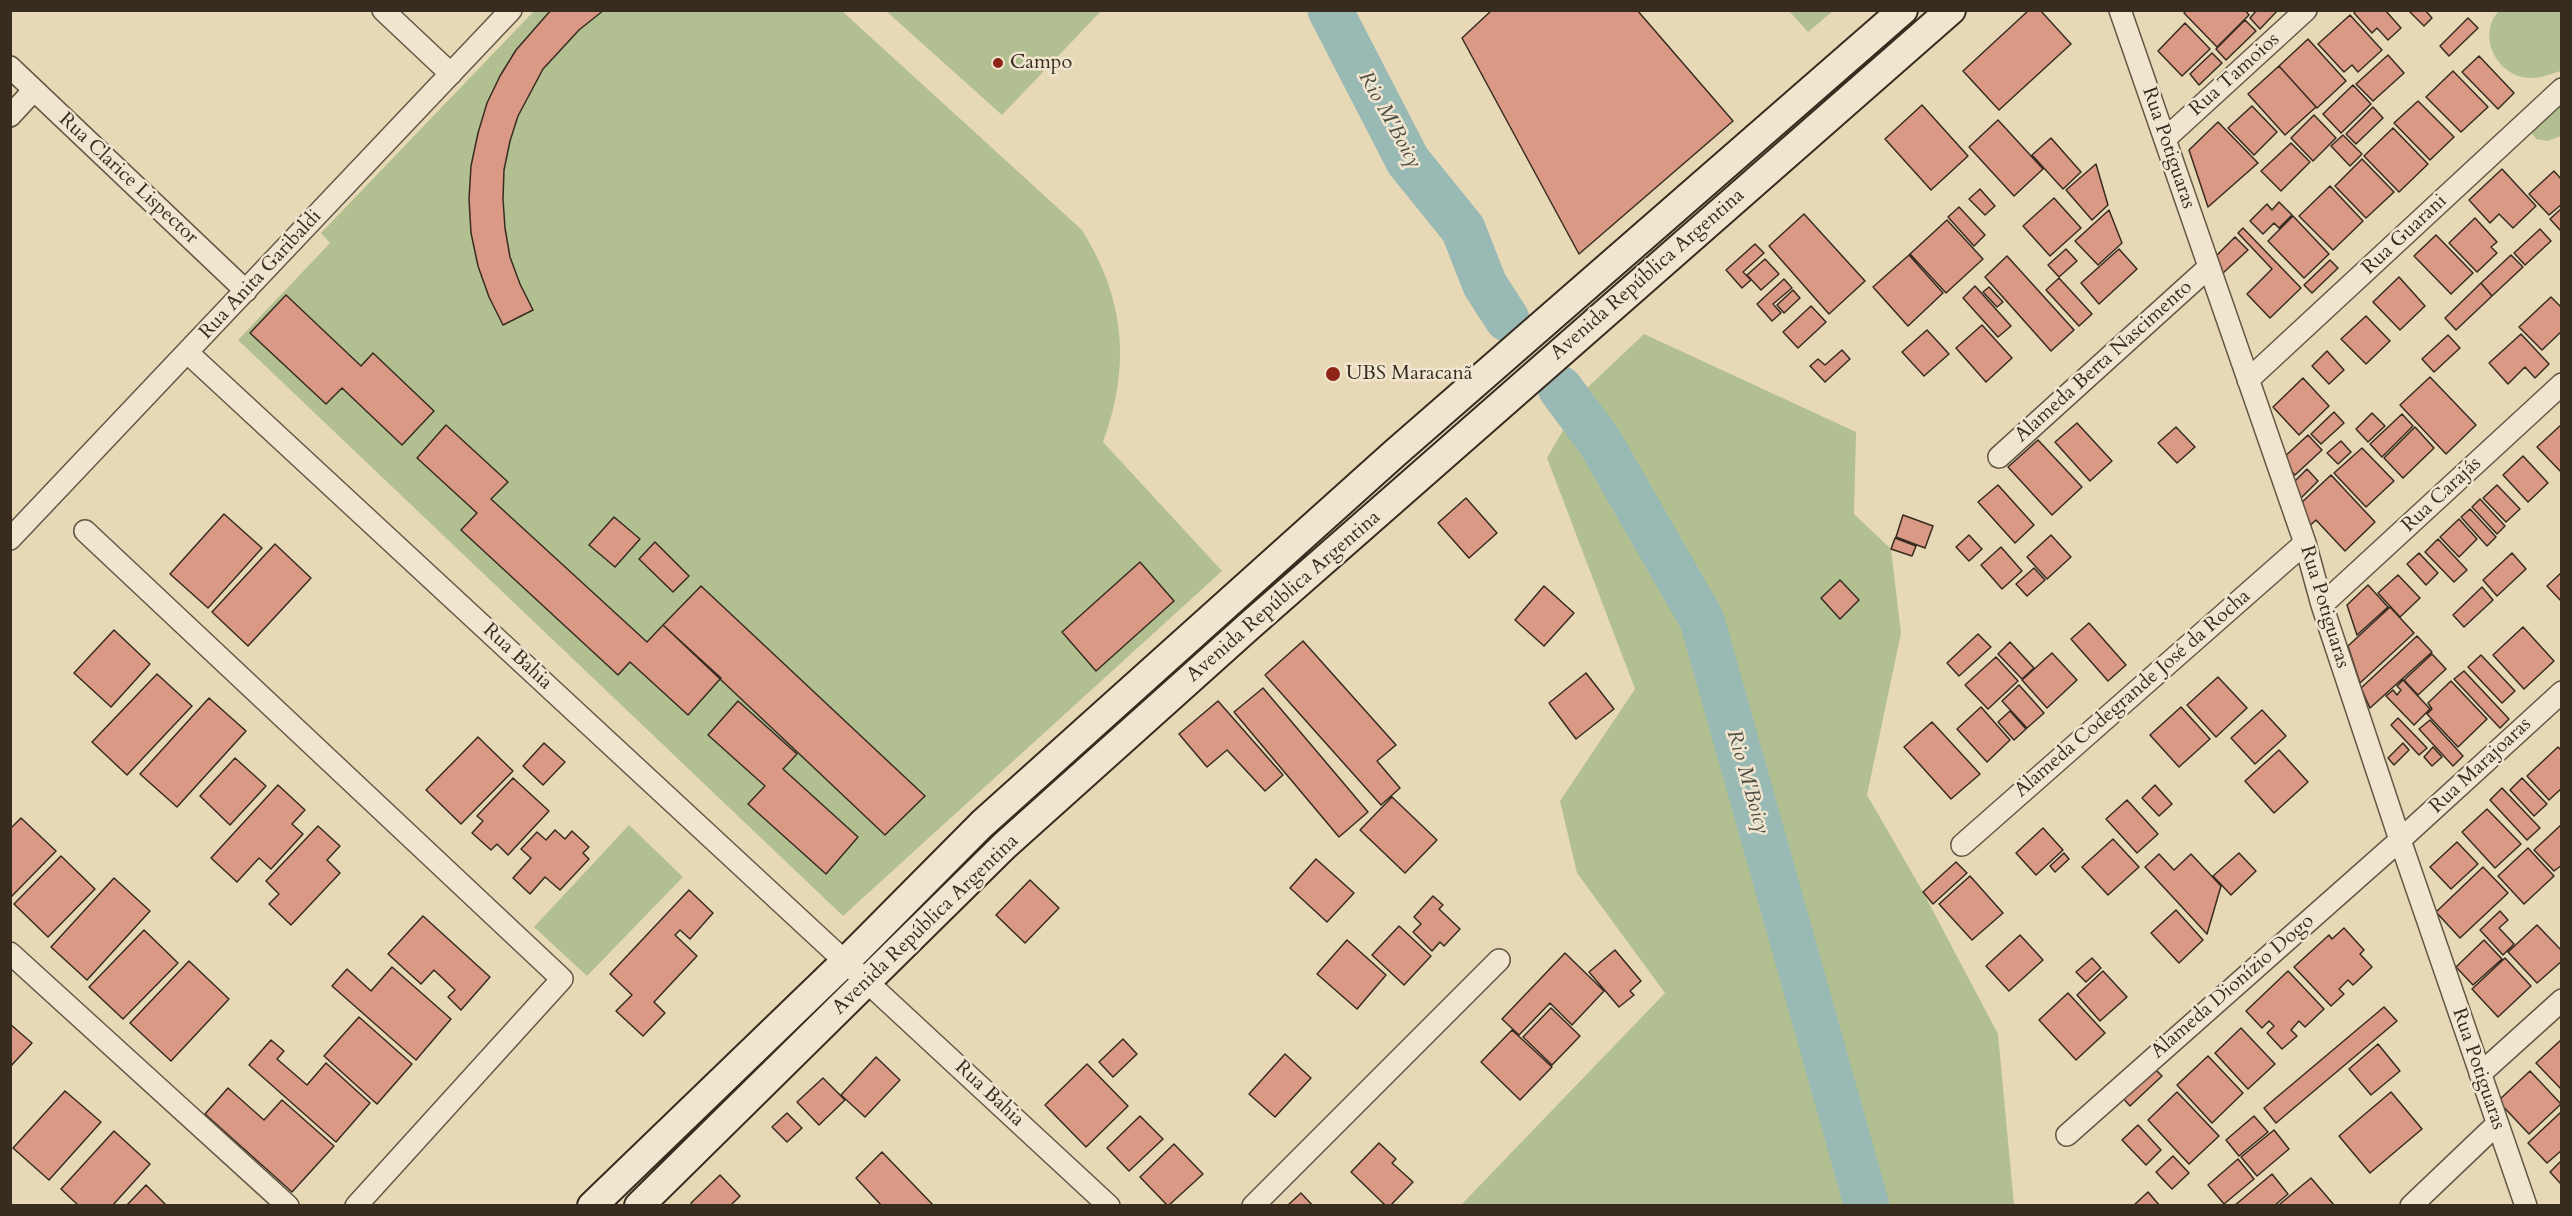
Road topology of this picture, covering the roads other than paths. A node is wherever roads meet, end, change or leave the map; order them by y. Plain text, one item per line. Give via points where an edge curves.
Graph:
1 (383, 10) edge
2 (511, 10) edge
3 (1903, 10) edge
4 (1951, 10) edge
5 (2120, 10) edge
6 (2306, 10) edge
7 (10, 67) edge
8 (451, 74) junction
9 (2562, 89) edge
10 (34, 90) junction
11 (10, 116) edge
12 (2165, 139) junction
13 (2209, 267) junction
14 (246, 291) junction
15 (188, 353) junction
16 (2248, 380) junction
17 (2562, 384) edge
18 (1999, 457) dead end
19 (86, 531) dead end
20 (10, 539) edge
21 (2305, 543) junction
22 (2322, 605) junction
23 (2562, 692) edge
24 (2400, 840) junction
25 (1962, 845) dead end
26 (10, 953) edge
27 (1499, 960) dead end
28 (846, 961) junction
29 (868, 982) junction
30 (2562, 1000) edge
31 (2480, 1074) junction
32 (2496, 1125) junction
33 (2067, 1135) dead end
34 (288, 1206) edge
35 (356, 1206) edge
36 (592, 1206) edge
37 (639, 1206) edge
38 (1109, 1206) edge
39 (1252, 1206) edge
40 (2411, 1206) edge
41 (2526, 1206) edge

1 - 8 street
2 - 8 street, Rua Anita Garibaldi
3 - 28 main road, Avenida República Argentina via 1394,454 991,816
4 - 29 main road, Avenida República Argentina via 1239,635 1004,846
5 - 12 street, Rua Potiguaras
6 - 12 street, Rua Tamoios
7 - 10 street, Rua Clarice Lispector
8 - 14 street, Rua Anita Garibaldi
9 - 16 street, Rua Guarani
10 - 11 street
10 - 14 street, Rua Clarice Lispector
12 - 13 street, Rua Potiguaras
13 - 16 street, Rua Potiguaras
13 - 18 street, Alameda Berta Nascimento
14 - 15 street, Rua Anita Garibaldi
15 - 20 street, Rua Anita Garibaldi
15 - 28 street, Rua Bahia
16 - 21 street, Rua Potiguaras
17 - 22 street, Rua Carajás
19 - 35 street via 562,979
21 - 22 street, Rua Potiguaras
21 - 25 street, Alameda Codegrande José da Rocha
22 - 24 street, Rua Potiguaras
23 - 24 street, Rua Marajoaras
24 - 31 street, Rua Potiguaras
24 - 33 street, Alameda Dionízio Dogo
26 - 34 street
27 - 39 street
28 - 29 street, Rua Bahia
28 - 36 main road, Avenida República Argentina
29 - 37 main road, Avenida República Argentina
29 - 38 street, Rua Bahia
30 - 31 street
31 - 32 street, Rua Potiguaras
32 - 40 street
32 - 41 street, Rua Potiguaras

